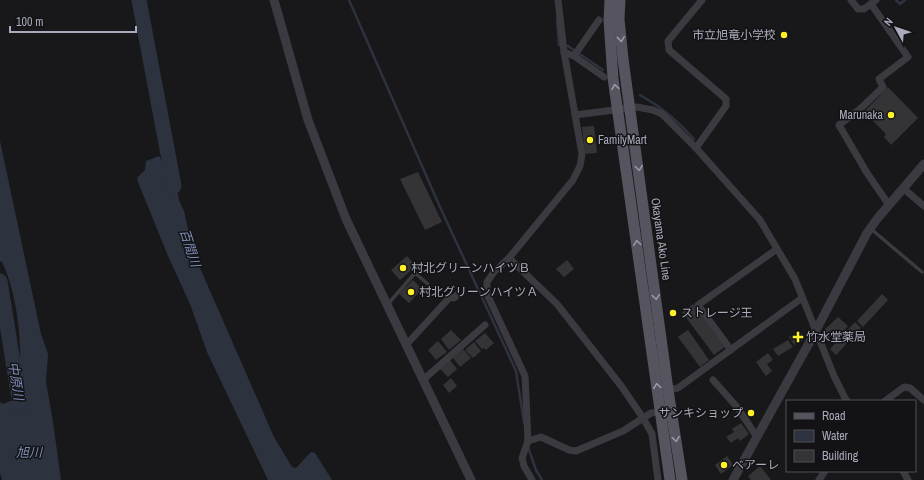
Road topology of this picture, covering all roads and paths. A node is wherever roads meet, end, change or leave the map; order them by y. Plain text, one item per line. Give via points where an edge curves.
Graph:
1 (274, 0) edge
2 (558, 0) edge
3 (610, 0) edge
4 (620, 0) edge
5 (702, 0) edge
6 (851, 0) edge
7 (873, 2) edge
8 (599, 20) dead end
9 (564, 47) junction
10 (576, 53) junction
11 (604, 77) dead end
12 (631, 107) junction
13 (618, 109) junction
14 (575, 115) junction
15 (696, 148) junction
16 (924, 164) edge
17 (903, 188) junction
18 (889, 205) junction
19 (924, 206) edge
20 (870, 228) junction
21 (777, 249) junction
22 (510, 258) junction
23 (922, 272) dead end
24 (428, 284) dead end
25 (457, 295) dead end
26 (802, 298) junction
27 (387, 305) junction
28 (485, 324) dead end
29 (815, 331) junction
30 (406, 345) junction
31 (731, 350) junction
32 (423, 380) junction
33 (713, 380) dead end
34 (668, 390) junction
35 (847, 400) edge
36 (886, 400) edge
37 (924, 400) edge
38 (660, 412) junction
39 (643, 418) junction
40 (758, 437) junction
41 (528, 441) junction
42 (471, 480) edge
43 (532, 480) edge
44 (658, 480) edge
45 (670, 480) edge
46 (682, 480) edge
47 (733, 480) edge

1 - 27 street via 308,120 325,167 346,219
2 - 9 street
13 -> 3 main road, Okayama Ako Line via 611,55
4 -> 12 main road, Okayama Ako Line via 623,59
5 - 15 street via 668,41 669,50 726,99 726,106
6 - 7 street via 858,9 864,9
7 - 18 street via 908,57 879,79 883,87 839,125
8 - 10 street
9 - 10 street
9 - 14 street
10 - 11 street
12 - 13 street
12 - 15 street via 662,114
12 -> 34 main road, Okayama Ako Line
13 - 14 street
38 -> 13 main road, Okayama Ako Line
14 - 22 street via 582,154 580,166 573,180
15 - 21 street via 760,220
16 - 17 street
17 - 18 street
17 - 19 street
18 - 20 street
20 - 23 lane
20 - 29 street
21 - 26 street via 795,279
21 - 31 street via 698,305
22 - 39 street via 557,304
22 - 41 street via 487,282 487,294 525,376
24 - 27 lane via 415,274
25 - 30 street via 454,298 450,297
26 - 29 street
26 - 31 street
27 - 30 street
28 - 32 street
29 - 35 street
29 - 40 street
30 - 32 street
31 - 34 street via 678,388
32 - 42 street
33 - 40 street via 737,407
34 -> 46 main road, Okayama Ako Line
36 - 37 street via 904,387 910,388
38 - 39 street via 651,413
38 - 45 main road, Okayama Ako Line
39 - 41 street via 623,431 576,450 569,450 541,437
39 - 44 street via 652,434
40 - 47 street
41 - 43 street via 522,458

